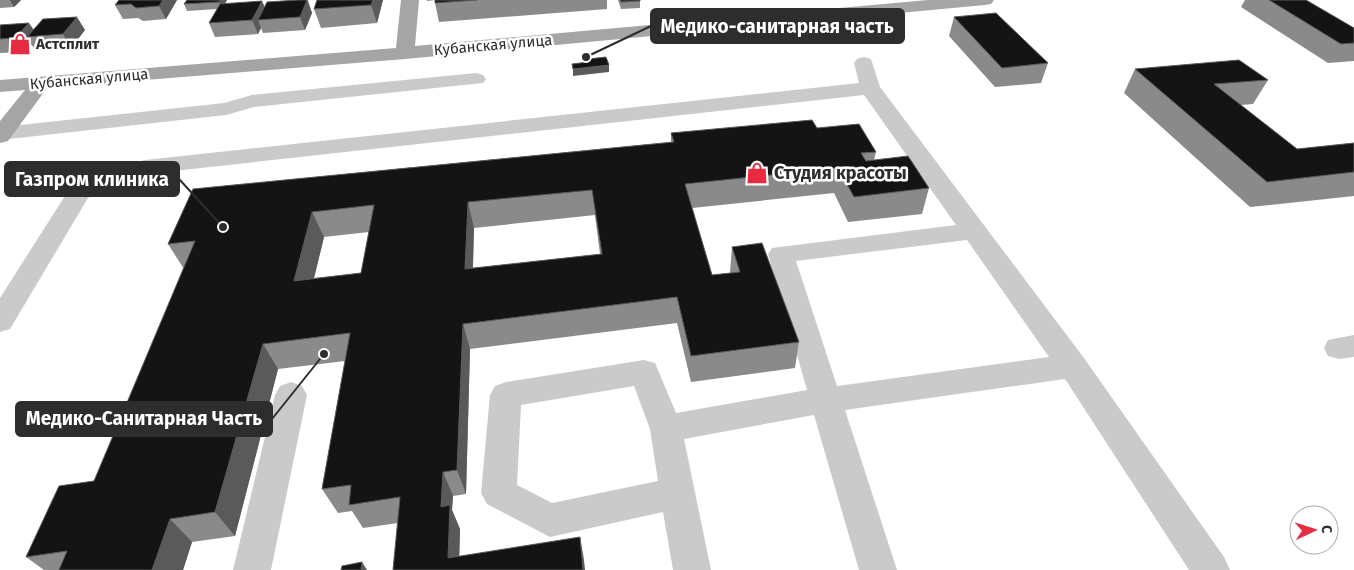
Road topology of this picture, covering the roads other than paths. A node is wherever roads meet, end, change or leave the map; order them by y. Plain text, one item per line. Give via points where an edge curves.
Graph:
1 (410, 0) edge
2 (985, 0) edge
3 (938, 2) edge
4 (832, 14) junction
5 (850, 37) dead end
6 (404, 52) junction
7 (476, 79) dead end
8 (41, 83) junction
9 (0, 86) edge
10 (1, 135) edge
11 (974, 230) junction
12 (0, 321) edge
13 (1072, 366) junction
14 (291, 395) dead end
15 (826, 400) junction
16 (666, 428) junction
17 (677, 493) junction
18 (252, 570) edge
19 (692, 570) edge
20 (878, 570) edge
21 (1210, 570) edge

1 - 6 main road
2 - 3 main road, Кубанская улица
3 - 4 main road, Кубанская улица
4 - 5 lane
4 - 6 main road, Кубанская улица
6 - 8 main road, Кубанская улица
7 - 10 lane via 252,101 226,109
8 - 9 main road, Кубанская улица
8 - 10 main road
11 - 12 lane via 867,75 145,167 98,179 79,193
11 - 13 lane
11 - 15 lane via 781,254
13 - 15 lane
13 - 21 lane
14 - 18 lane
15 - 16 lane
15 - 20 lane
16 - 17 lane
16 - 17 lane via 644,372 506,395 499,493 550,520
17 - 19 lane

